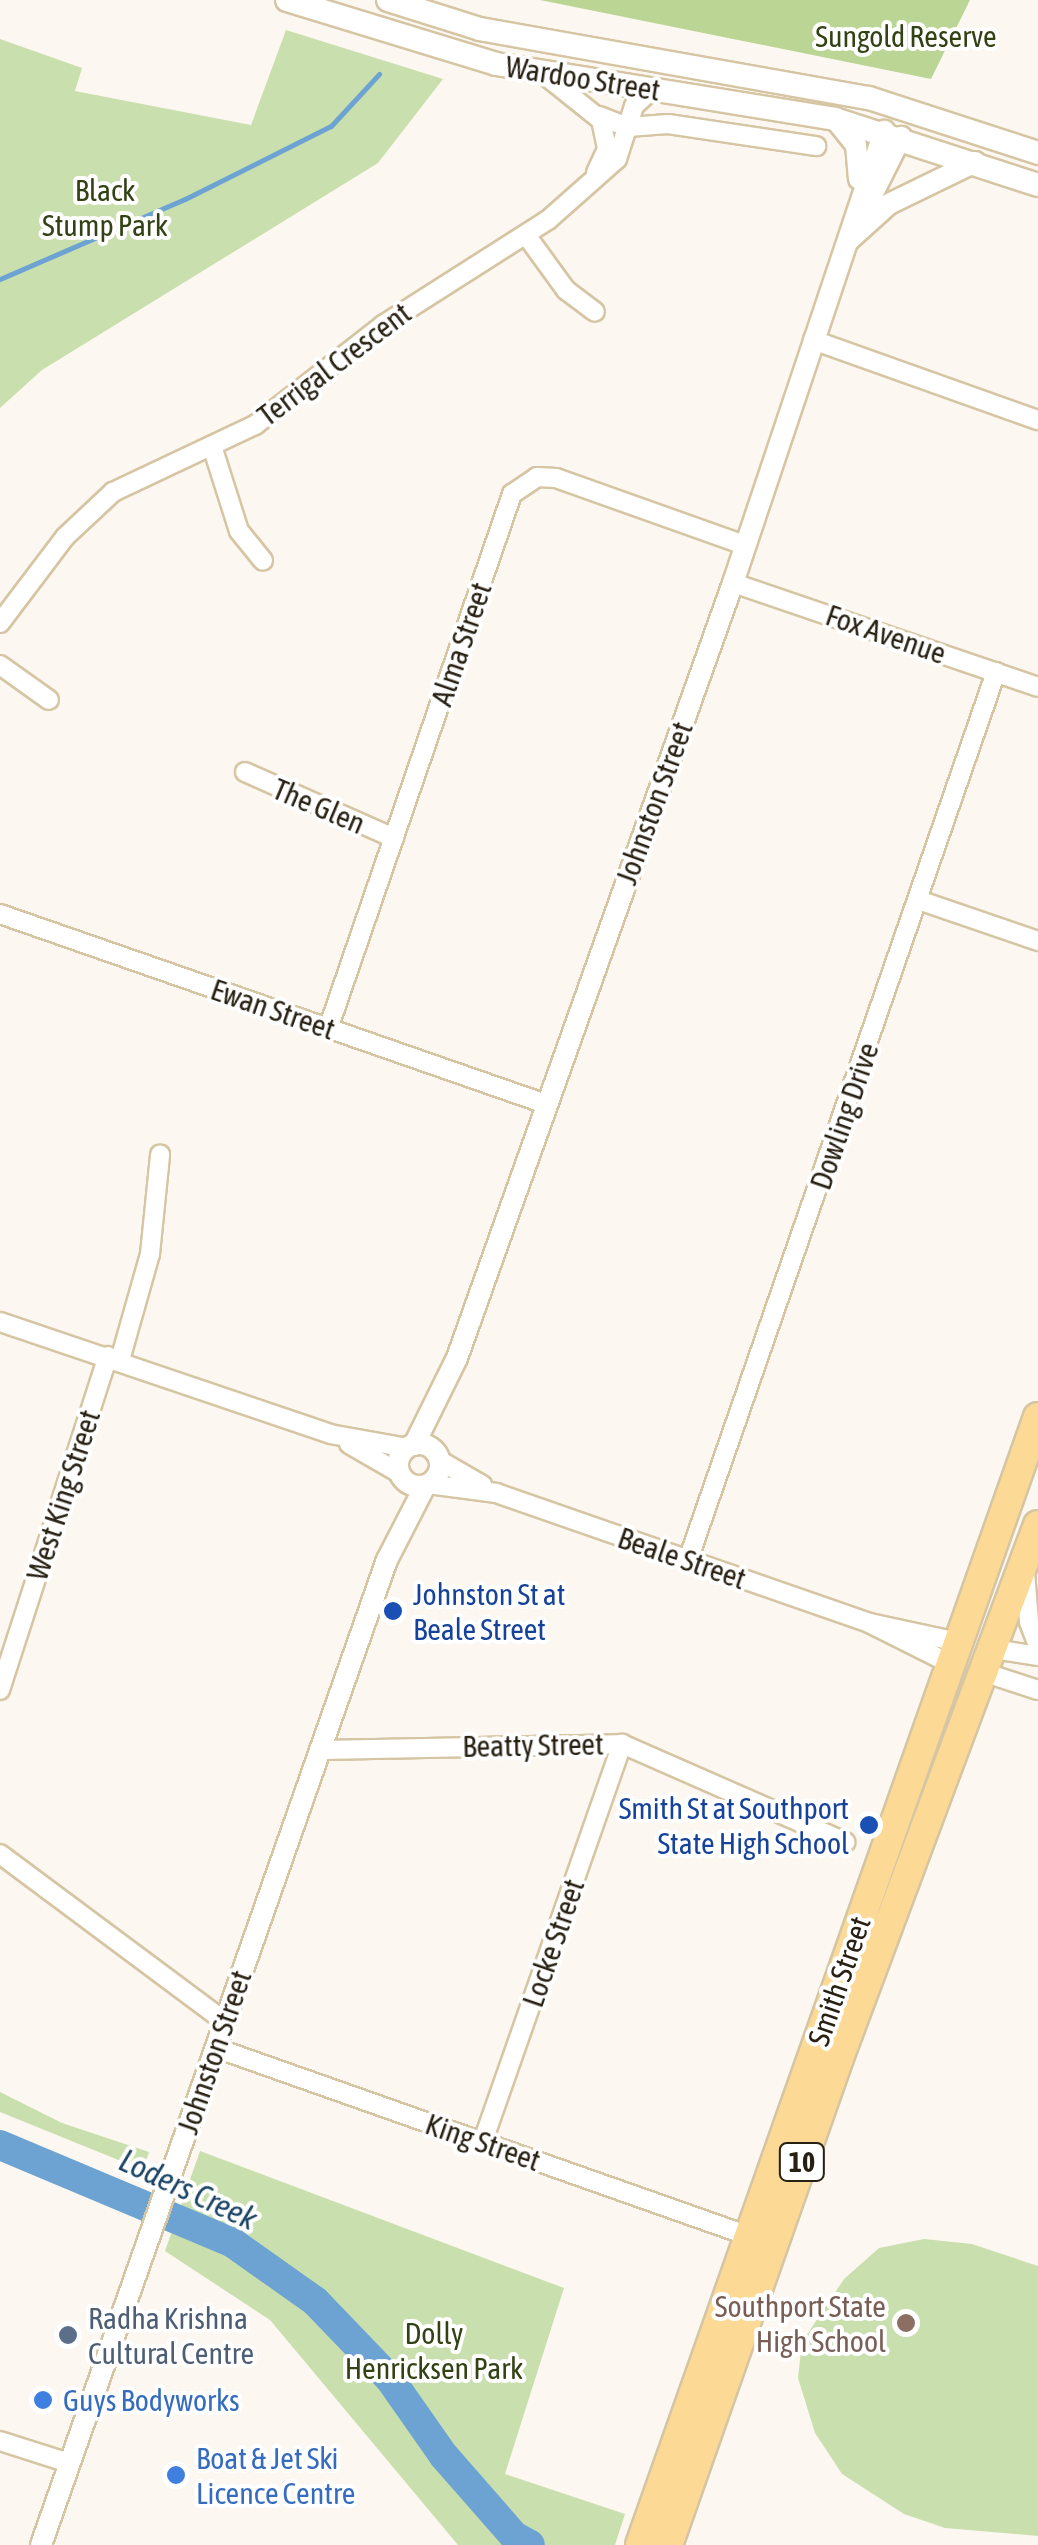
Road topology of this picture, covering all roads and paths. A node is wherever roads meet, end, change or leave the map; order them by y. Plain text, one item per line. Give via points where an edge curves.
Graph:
1 (288, 0) edge
2 (388, 0) edge
3 (542, 74) junction
4 (651, 90) junction
5 (901, 107) junction
6 (599, 116) junction
7 (836, 119) junction
8 (628, 127) junction
9 (893, 134) junction
10 (816, 146) dead end
11 (1038, 153) edge
12 (974, 162) junction
13 (1038, 185) edge
14 (588, 186) junction
15 (856, 201) junction
16 (526, 235) junction
17 (845, 246) junction
18 (596, 312) dead end
19 (813, 340) junction
20 (1038, 420) edge
21 (212, 446) junction
22 (744, 545) junction
23 (263, 560) dead end
24 (733, 582) junction
25 (0, 623) edge
26 (0, 665) edge
27 (996, 672) junction
28 (1038, 686) edge
29 (49, 700) dead end
30 (245, 772) dead end
31 (394, 838) junction
32 (920, 901) junction
33 (0, 914) edge
34 (1038, 941) edge
35 (328, 1029) junction
36 (546, 1104) junction
37 (160, 1156) dead end
38 (0, 1322) edge
39 (114, 1358) junction
40 (456, 1358) junction
41 (1038, 1417) edge
42 (330, 1434) junction
43 (411, 1446) junction
44 (437, 1456) junction
45 (400, 1475) junction
46 (427, 1485) junction
47 (496, 1493) junction
48 (1038, 1525) edge
49 (387, 1560) junction
50 (688, 1560) junction
51 (1025, 1562) junction
52 (9, 1630) edge
53 (1038, 1646) edge
54 (955, 1653) junction
55 (1038, 1656) edge
56 (990, 1661) junction
57 (0, 1690) edge
58 (1038, 1690) edge
59 (622, 1744) junction
60 (320, 1750) junction
61 (845, 1842) dead end
62 (0, 1854) edge
63 (225, 2022) junction
64 (216, 2048) junction
65 (483, 2142) junction
66 (750, 2236) junction
67 (0, 2441) edge
68 (70, 2463) junction
69 (41, 2545) edge
70 (640, 2545) edge
71 (668, 2545) edge

1 - 3 main road, Wardoo Street via 447,53
2 - 5 main road, Wardoo Street via 480,28
3 - 4 main road, Wardoo Street
3 - 6 street
4 - 7 main road, Wardoo Street
4 - 8 street, Terrigal Crescent via 634,106
5 - 9 main road
5 - 11 main road, Wardoo Street
6 - 8 street, Wardoo Street
6 - 14 street via 607,153
7 - 9 main road, Wardoo Street
7 - 15 street via 859,156
8 - 10 street, Wardoo Street via 661,124
8 - 14 street, Terrigal Crescent via 617,159
9 - 12 main road, Wardoo Street
9 - 15 street, Johnston Street
9 - 17 street, Johnston Street
12 - 13 main road, Wardoo Street
12 - 17 street via 889,204
14 - 16 street, Terrigal Crescent
15 - 17 street, Johnston Street
16 - 18 street via 569,294
16 - 21 street, Terrigal Crescent via 383,325 287,404
17 - 19 street, Johnston Street
19 - 20 street
19 - 22 street, Johnston Street
21 - 23 street via 239,531
21 - 25 street, Terrigal Crescent via 135,477 88,512
22 - 24 street, Johnston Street
22 - 31 street, Alma Street via 556,478 537,476 512,494
24 - 27 street, Fox Avenue
24 - 36 street, Johnston Street
26 - 29 street
27 - 28 street, Fox Avenue
27 - 32 street, Dowling Drive
30 - 31 street, The Glen
31 - 35 street, Alma Street
32 - 34 street
32 - 50 street, Dowling Drive
33 - 35 street, Ewan Street
35 - 36 street, Ewan Street
36 - 40 street, Johnston Street
37 - 39 street, West King Street via 150,1254
38 - 39 street
39 - 42 street
39 - 52 street, West King Street
40 - 43 street, Johnston Street
40 - 44 street, Johnston Street
41 - 54 highway, Smith Street / 10
42 - 43 street
42 - 45 street
43 - 44 street
43 - 45 street, Johnston Street
44 - 46 street, Johnston Street
44 - 47 street, Beale Street
45 - 46 street
45 - 49 street, Johnston Street
46 - 47 street, Beale Street
46 - 49 street, Johnston Street
47 - 50 street, Beale Street
48 - 51 highway, Smith Street / 10
49 - 60 street, Johnston Street
50 - 54 street, Beale Street
51 - 53 street via 1027,1610
51 - 56 highway, Smith Street / 10
52 - 57 street, West King Street
54 - 56 highway
54 - 66 highway, Smith Street / 10
55 - 56 street
56 - 58 street
56 - 71 highway, Smith Street / 10 via 839,2058
59 - 60 street, Beatty Street
59 - 61 street, Beatty Street
59 - 65 street, Locke Street
60 - 63 street, Johnston Street
62 - 63 street
63 - 64 street, Johnston Street
64 - 65 street, King Street
64 - 68 street, Johnston Street
65 - 66 street, King Street
66 - 70 highway, Smith Street / 10
67 - 68 street
68 - 69 street, Johnston Street

